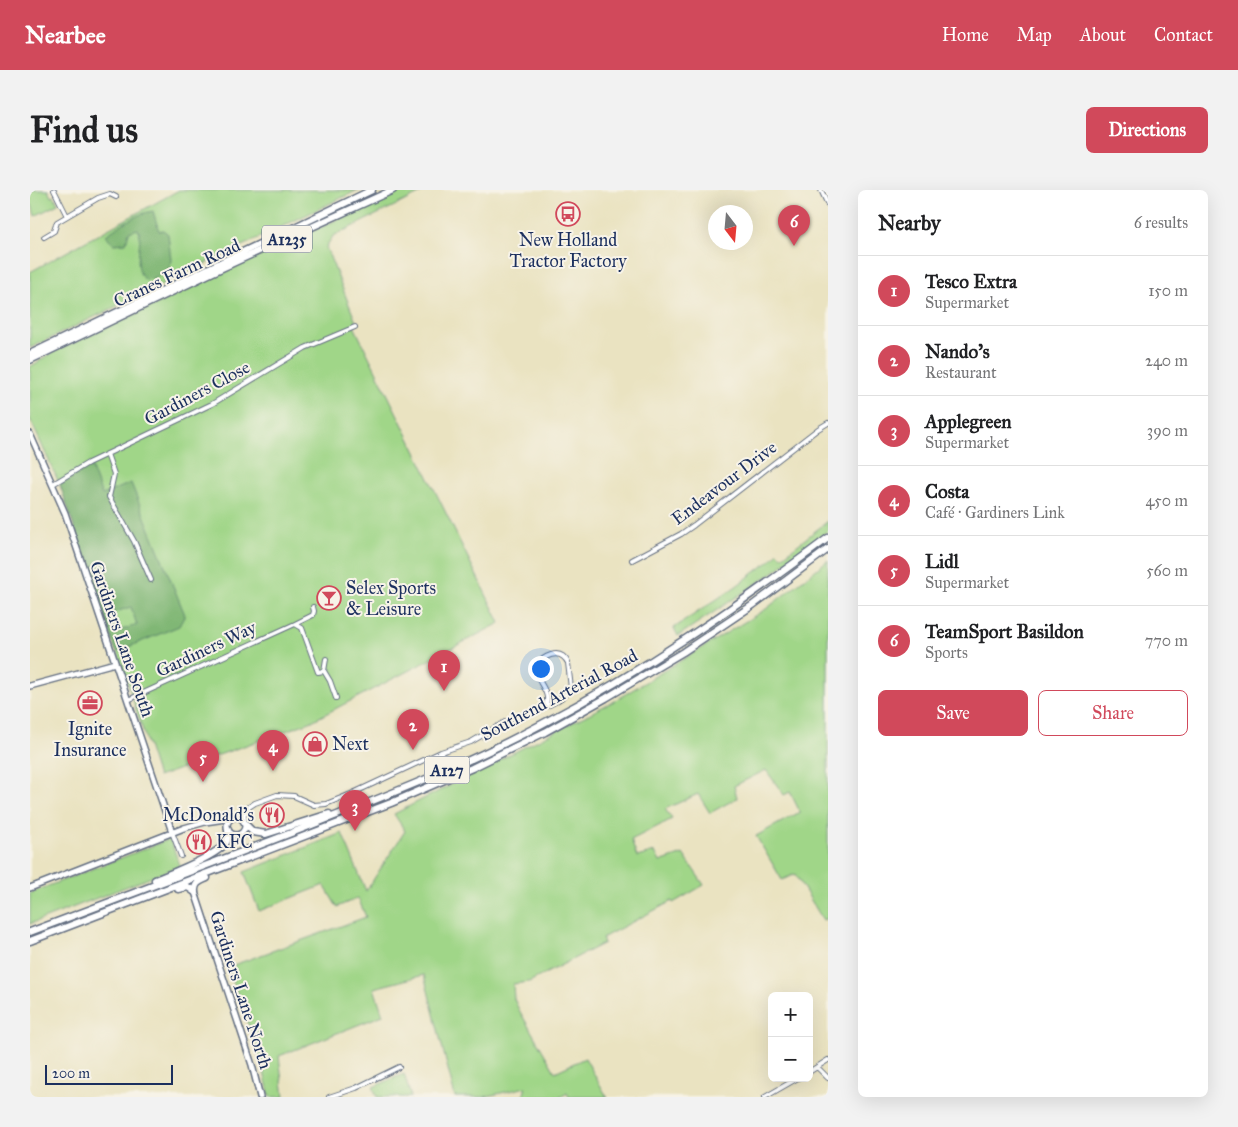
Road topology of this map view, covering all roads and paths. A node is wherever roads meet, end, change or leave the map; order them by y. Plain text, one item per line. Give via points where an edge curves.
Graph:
1 (54, 190) edge
2 (372, 190) edge
3 (393, 190) edge
4 (821, 190) edge
5 (116, 197) dead end
6 (828, 206) edge
7 (67, 216) junction
8 (44, 237) dead end
9 (355, 327) dead end
10 (30, 354) edge
11 (30, 361) edge
12 (828, 423) edge
13 (30, 434) edge
14 (107, 454) junction
15 (53, 484) junction
16 (828, 538) edge
17 (828, 549) edge
18 (632, 560) dead end
19 (151, 580) dead end
20 (313, 607) dead end
21 (295, 624) junction
22 (326, 659) dead end
23 (115, 663) junction
24 (324, 671) junction
25 (30, 686) edge
26 (336, 698) dead end
27 (128, 700) junction
28 (543, 708) junction
29 (402, 790) junction
30 (255, 803) junction
31 (232, 818) junction
32 (210, 821) junction
33 (245, 824) junction
34 (228, 829) junction
35 (172, 832) junction
36 (276, 847) junction
37 (181, 856) dead end
38 (30, 888) edge
39 (195, 892) junction
40 (67, 918) junction
41 (70, 926) junction
42 (30, 932) edge
43 (30, 942) edge
44 (828, 1060) edge
45 (818, 1066) junction
46 (399, 1067) dead end
47 (813, 1069) edge
48 (828, 1078) edge
49 (791, 1082) edge
50 (260, 1097) edge
51 (329, 1097) edge
52 (764, 1097) edge

1 - 7 street
2 - 10 main road, Cranes Farm Road / A1235
3 - 11 main road, Cranes Farm Road / A1235
4 - 6 street
5 - 7 street via 106,195
7 - 8 street
9 - 14 street, Gardiners Close via 305,348 211,405
12 - 18 street, Endeavour Drive via 681,534
13 - 15 street, Gardiners Lane South
14 - 15 street, Gardiners Close
14 - 19 street via 114,474 110,496
15 - 23 street, Gardiners Lane South via 66,513
16 - 29 main road, Southend Arterial Road / A127 via 740,603 608,688 533,729
17 - 36 main road, Southend Arterial Road / A127 via 683,652 553,728 405,797
20 - 21 street, Gardiners Way via 313,615
21 - 24 street via 302,628 318,672
21 - 27 street, Gardiners Way
22 - 24 street
23 - 25 street
23 - 27 street, Gardiners Lane South
24 - 26 street
27 - 35 street, Gardiners Lane South
28 - 28 street via 547,698 535,668 546,656 561,655 568,663 571,688
28 - 30 street via 505,722 471,742 441,752 326,804 314,805 281,794
29 - 33 main road, A127 via 272,833 253,832
29 - 40 main road, Southend Arterial Road / A127
30 - 31 street
30 - 33 street via 246,811
31 - 32 street
31 - 33 street via 240,818
31 - 34 street via 227,823
32 - 34 street via 222,823
32 - 35 street
33 - 34 street via 239,835
34 - 40 main road, A127 via 227,841 212,854
35 - 37 street, Gardiners Lane South
35 - 38 street
36 - 39 main road, A127 via 200,881
36 - 41 main road, Southend Arterial Road / A127
39 - 41 main road, A127 via 183,887
39 - 50 street, Gardiners Lane North
40 - 42 main road, Southend Arterial Road / A127
41 - 43 main road, Southend Arterial Road / A127
44 - 45 street
45 - 47 street
45 - 48 street
46 - 51 street
49 - 52 street

